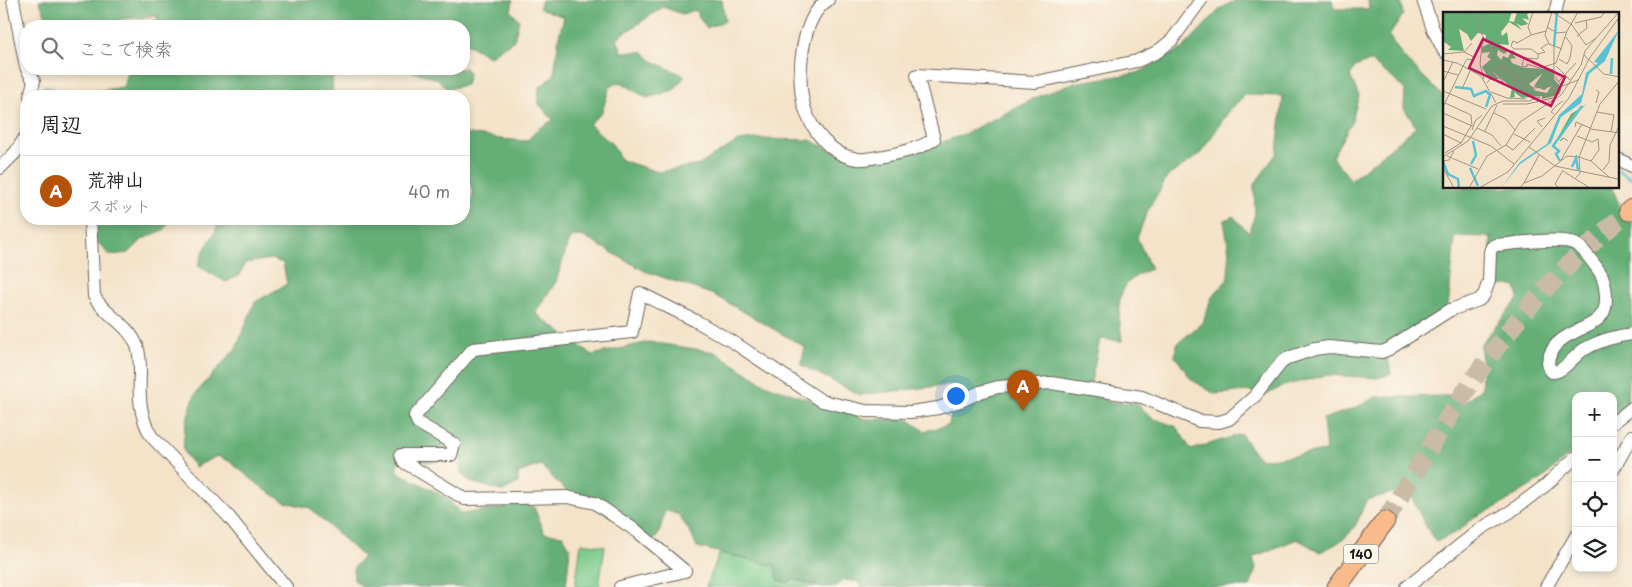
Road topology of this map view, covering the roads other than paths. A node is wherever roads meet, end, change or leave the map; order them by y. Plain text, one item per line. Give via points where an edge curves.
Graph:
1 (13, 0) edge
2 (828, 0) edge
3 (1201, 0) edge
4 (1423, 0) edge
5 (20, 37) edge
6 (1443, 49) edge
7 (30, 75) edge
8 (32, 90) edge
9 (20, 145) edge
10 (1620, 160) edge
11 (1632, 166) edge
12 (0, 168) edge
13 (90, 225) edge
14 (1632, 334) edge
15 (1632, 408) edge
16 (1617, 420) edge
17 (1632, 436) edge
18 (1572, 461) edge
19 (1617, 463) edge
20 (1385, 521) tunnel mouth
21 (1572, 543) edge
22 (286, 587) edge
23 (620, 587) edge
24 (1337, 587) edge
25 (1408, 587) edge
26 (1546, 587) edge

1 - 5 street
2 - 3 street via 813,16 805,37 800,62 803,104 820,137 836,152 858,160 924,146 934,139 917,75 1036,82 1137,61 1157,52 1172,40
4 - 6 street
7 - 8 street via 34,81
9 - 12 street
10 - 11 street
13 - 22 street via 94,296 133,336 137,345 146,428 229,517
14 - 23 street via 1614,337 1585,349 1556,373 1552,372 1548,363 1554,347 1603,314 1605,294 1600,272 1577,244 1570,241 1496,244 1490,252 1489,281 1479,300 1450,310 1382,352 1329,347 1288,358 1255,396 1229,419 1219,422 1199,421 1142,397 1051,383 998,387 938,408 910,412 866,411 822,401 733,342 640,293 632,332 473,349 415,416 418,423 454,444 451,455 401,455 404,462 465,499 567,497 595,503 638,532 685,571
15 - 16 street
17 - 19 street
18 - 25 street via 1546,485 1482,528
20 - 24 highway, 140
21 - 26 street

